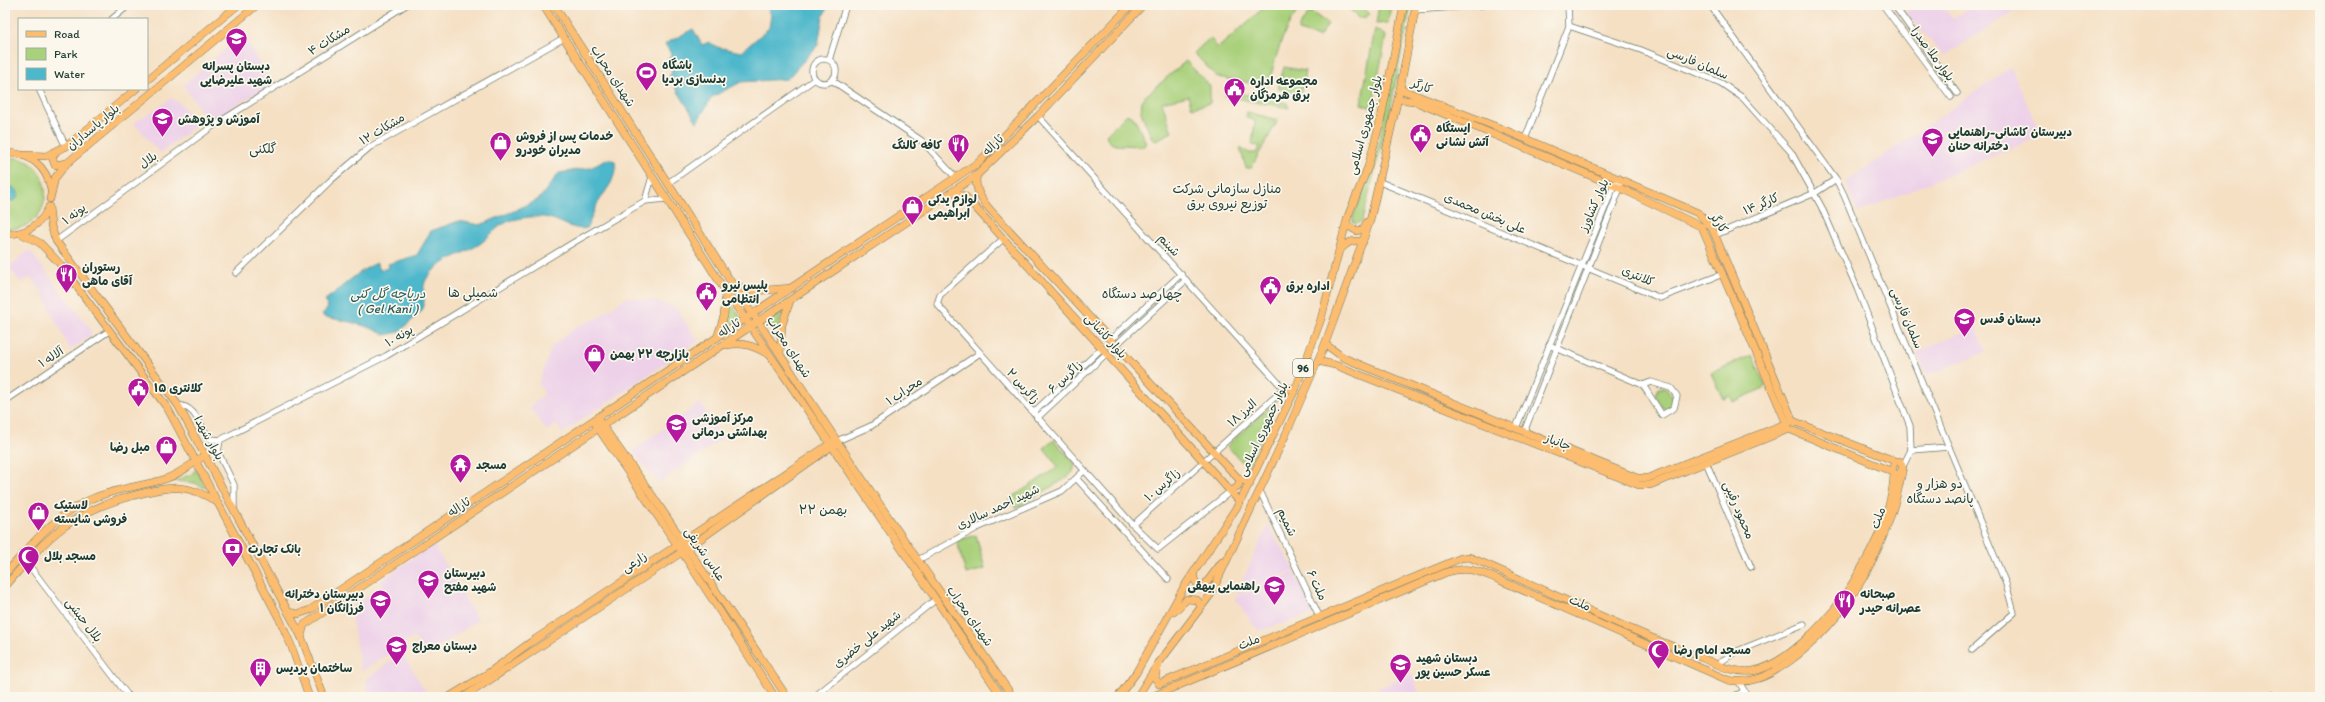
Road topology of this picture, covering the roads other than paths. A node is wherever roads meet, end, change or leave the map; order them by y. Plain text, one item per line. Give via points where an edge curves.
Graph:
1 (129, 5) edge
2 (238, 5) edge
3 (257, 5) edge
4 (406, 5) edge
5 (543, 5) edge
6 (554, 5) edge
7 (846, 5) edge
8 (1131, 5) edge
9 (1143, 5) edge
10 (1404, 5) edge
11 (1482, 5) edge
12 (1568, 5) edge
13 (1710, 5) edge
14 (1883, 5) edge
15 (1894, 5) edge
16 (1426, 7) edge
17 (1415, 8) edge
18 (113, 18) edge
19 (1570, 26) junction
20 (564, 38) junction
21 (830, 60) junction
22 (148, 79) edge
23 (815, 79) junction
24 (833, 81) junction
25 (39, 90) edge
26 (135, 90) edge
27 (1400, 90) junction
28 (1957, 93) dead end
29 (264, 94) joint
30 (1951, 97) dead end
31 (1415, 98) junction
32 (1398, 99) junction
33 (1038, 116) junction
34 (1506, 135) junction
35 (1525, 139) junction
36 (66, 146) junction
37 (58, 151) junction
38 (7, 152) edge
39 (23, 155) junction
40 (70, 161) junction
41 (976, 175) junction
42 (652, 177) junction
43 (956, 178) junction
44 (1619, 178) junction
45 (1836, 179) junction
46 (1380, 182) junction
47 (668, 183) junction
48 (1616, 186) junction
49 (976, 192) junction
50 (1815, 193) junction
51 (950, 194) junction
52 (966, 197) junction
53 (666, 198) junction
54 (50, 199) junction
55 (644, 201) junction
56 (105, 204) joint
57 (49, 207) junction
58 (1371, 216) junction
59 (1346, 225) junction
60 (20, 233) junction
61 (5, 234) edge
62 (1716, 238) junction
63 (1003, 239) junction
64 (56, 241) junction
65 (1363, 242) junction
66 (1710, 244) junction
67 (1338, 252) junction
68 (1581, 265) junction
69 (1588, 268) junction
70 (236, 273) dead end
71 (1181, 274) junction
72 (1723, 274) junction
73 (806, 280) junction
74 (1186, 280) junction
75 (733, 285) junction
76 (795, 287) junction
77 (811, 287) junction
78 (726, 292) junction
79 (790, 301) junction
80 (753, 314) junction
81 (746, 318) junction
82 (759, 321) junction
83 (752, 327) junction
84 (109, 332) junction
85 (716, 338) junction
86 (1112, 343) junction
87 (1325, 344) junction
88 (722, 346) junction
89 (1549, 346) junction
90 (1557, 349) junction
91 (1105, 350) junction
92 (780, 353) junction
93 (980, 353) junction
94 (770, 355) junction
95 (1318, 361) junction
96 (1073, 374) junction
97 (1079, 380) junction
98 (1643, 385) junction
99 (1296, 388) junction
100 (1284, 389) junction
101 (5, 401) edge
102 (178, 405) junction
103 (1033, 413) junction
104 (1037, 418) junction
105 (595, 419) junction
106 (604, 424) junction
107 (1789, 424) junction
108 (597, 428) junction
109 (1516, 428) junction
110 (1524, 432) junction
111 (1513, 436) junction
112 (220, 440) junction
113 (1521, 440) junction
114 (833, 444) junction
115 (1949, 447) junction
116 (1911, 450) junction
117 (1214, 453) junction
118 (206, 454) junction
119 (196, 461) junction
120 (1205, 461) junction
121 (1702, 461) junction
122 (1895, 461) junction
123 (1902, 469) junction
124 (1084, 471) junction
125 (1893, 473) junction
126 (1627, 478) junction
127 (1077, 479) junction
128 (1240, 479) junction
129 (1250, 484) junction
130 (1232, 491) junction
131 (1260, 491) junction
132 (217, 502) junction
133 (1240, 502) junction
134 (234, 508) junction
135 (460, 508) junction
136 (467, 515) junction
137 (436, 524) junction
138 (1133, 525) junction
139 (443, 531) junction
140 (1237, 540) junction
141 (683, 547) junction
142 (21, 555) junction
143 (918, 560) junction
144 (26, 562) junction
145 (1294, 562) joint
146 (1751, 567) dead end
147 (1499, 570) junction
148 (5, 574) edge
149 (1194, 574) junction
150 (1495, 578) junction
151 (1168, 579) dead end
152 (5, 587) edge
153 (935, 600) junction
154 (1201, 606) junction
155 (288, 612) junction
156 (298, 614) junction
157 (1320, 618) junction
158 (1165, 621) junction
159 (1804, 624) dead end
160 (304, 625) junction
161 (1616, 627) junction
162 (742, 629) junction
163 (733, 634) junction
164 (301, 636) junction
165 (1972, 650) dead end
166 (525, 651) junction
167 (1696, 655) junction
168 (1692, 662) junction
169 (1158, 664) junction
170 (1718, 664) junction
171 (1739, 682) junction
172 (1165, 686) junction
173 (1743, 692) junction
174 (129, 697) edge
175 (309, 697) edge
176 (324, 697) edge
177 (449, 697) edge
178 (464, 697) edge
179 (775, 697) edge
180 (787, 697) edge
181 (814, 697) edge
182 (1002, 697) edge
183 (1013, 697) edge
184 (1118, 697) edge
185 (1137, 697) edge
186 (1151, 697) edge
187 (1733, 697) edge
188 (1738, 697) edge
189 (1748, 697) edge
190 (2271, 697) edge
191 (2275, 697) edge

1 - 18 street
2 - 22 main road
3 - 40 main road, بلوار پاسداران
4 - 29 street, مشکات ۴
5 - 20 main road, شهدای محراب
6 - 47 main road, شهدای محراب
7 - 21 street
8 - 43 main road, ثاراله via 979,162
9 - 33 main road, ثاراله
10 - 59 main road, بلوار جمهوری اسلامی / 96 via 1381,118 1368,167
11 - 16 street
12 - 19 street
13 - 45 street, سلمان فارسی
14 - 30 street, بلوار ملا صدرا
15 - 28 street, بلوار ملا صدرا
16 - 17 street
17 - 27 main road, بلوار جمهوری اسلامی / 96
19 - 35 street
19 - 50 street, سلمان فارسی via 1634,48 1721,83 1743,98 1791,152
20 - 42 main road, شهدای محراب
20 - 70 street, مشکات ۱۲ via 370,147 330,181
21 - 23 street via 820,60 814,64 812,73
21 - 24 street via 837,69
23 - 24 street via 824,84
23 - 47 street
24 - 43 street via 922,141
25 - 36 street
26 - 36 main road, بلوار پاسداران
27 - 31 main road, کارگر
27 - 32 main road, بلوار جمهوری اسلامی / 96
29 - 56 street, بلال via 213,126
31 - 32 main road, کارگر
31 - 34 main road, کارگر
32 - 46 main road, بلوار جمهوری اسلامی / 96
33 - 41 main road, ثاراله
33 - 71 street, شبنم
34 - 35 main road, کارگر
34 - 48 main road, کارگر
35 - 44 main road, کارگر
36 - 37 main road, بلوار پاسداران
37 - 39 main road, بلوار پاسداران via 46,156
37 - 40 main road via 52,157 55,165
38 - 39 main road, بلوار پاسداران
39 - 54 main road via 37,163 47,176
40 - 54 main road, بلوار پاسداران via 55,178
41 - 49 main road
41 - 51 main road, ثاراله
42 - 53 main road, شهدای محراب
42 - 55 street
43 - 73 main road, ثاراله
44 - 48 street, بلوار کشاورز
44 - 62 main road, کارگر via 1698,212 1706,220
45 - 50 street, کارگر ۱۴
45 - 115 street, سلمان فارسی
46 - 58 main road, بلوار جمهوری اسلامی / 96
46 - 68 street, علی بخش محمدی
47 - 75 main road, شهدای محراب
48 - 66 main road, کارگر via 1702,227
48 - 68 street, بلوار کشاورز
48 - 69 street, بلوار کشاورز
49 - 52 main road via 971,192
49 - 86 main road, بلوار کاشانی
50 - 62 street, کارگر ۱۴
50 - 116 street, سلمان فارسی via 1871,322 1911,430
51 - 52 main road via 957,193
51 - 77 main road, ثاراله
52 - 63 main road, بلوار کاشانی
53 - 55 street
53 - 78 main road, شهدای محراب
54 - 57 main road, بلوار شهدا
55 - 112 street, پونه ۱۰ via 386,356
56 - 64 street, پونه ۱
57 - 60 main road via 40,221
57 - 64 main road, بلوار شهدا via 50,226
58 - 59 main road via 1363,229 1357,231
58 - 65 main road, بلوار جمهوری اسلامی / 96
59 - 67 main road, بلوار جمهوری اسلامی / 96
60 - 61 main road
60 - 84 main road, بلوار شهدا via 40,243 60,264
62 - 66 main road
62 - 107 main road, کارگر
63 - 91 main road, بلوار کاشانی
63 - 93 street, زاگرس ۲ via 937,300 943,312
64 - 102 main road, بلوار شهدا
65 - 67 main road via 1354,240
65 - 87 main road, بلوار جمهوری اسلامی / 96
66 - 72 main road, کارگر
67 - 99 main road, بلوار جمهوری اسلامی / 96 via 1320,319
68 - 69 street, علی بخش محمدی
68 - 89 street, بلوار کشاورز
69 - 72 street, کلانتری via 1660,298
69 - 90 street, بلوار کشاورز
71 - 74 street, شبنم
71 - 86 street
72 - 107 main road, کارگر
73 - 76 main road, ثاراله
73 - 77 main road
74 - 86 street
74 - 100 street, شبنم
75 - 76 main road via 754,291
75 - 80 main road, شهدای محراب
76 - 80 main road, ثاراله
77 - 79 main road, ثاراله
78 - 81 main road, شهدای محراب
78 - 85 main road via 724,316
79 - 82 main road, ثاراله
79 - 92 main road via 782,325
80 - 81 main road, ثاراله
80 - 82 main road, شهدای محراب
81 - 83 main road, شهدای محراب
81 - 85 main road, ثاراله
82 - 83 main road, ثاراله
82 - 92 main road, شهدای محراب
83 - 88 main road, ثاراله
83 - 94 main road, شهدای محراب
84 - 101 street, آلاله ۱
84 - 119 main road, بلوار شهدا via 168,409
85 - 88 main road via 722,340
85 - 105 main road, ثاراله
86 - 91 main road
86 - 117 main road, بلوار کاشانی
87 - 95 main road, بلوار جمهوری اسلامی / 96
87 - 109 main road, جانباز via 1344,358
88 - 94 main road via 746,344
88 - 106 main road, ثاراله
89 - 90 street
89 - 109 street, بلوار کشاورز
90 - 98 street
90 - 110 street, بلوار کشاورز
91 - 96 street, زاگرس ۶
91 - 97 street, زاگرس ۶
91 - 120 main road, بلوار کاشانی
92 - 114 main road, شهدای محراب
93 - 103 street, زاگرس ۲
93 - 114 street, محراب ۱ via 871,426
94 - 114 main road, شهدای محراب
95 - 111 main road, جانباز via 1335,365
95 - 131 main road, بلوار جمهوری اسلامی / 96
96 - 97 street
96 - 103 street, زاگرس ۶
97 - 104 street, زاگرس ۶
98 - 98 street via 1662,415 1674,408 1676,396 1671,388 1651,382
99 - 100 main road
99 - 129 main road, بلوار جمهوری اسلامی / 96
100 - 117 street, البرز ۱۸
102 - 112 street via 188,406 192,410 210,439
102 - 118 main road, بلوار شهدا
103 - 104 street, زاگرس ۲
104 - 124 street, زاگرس ۲
105 - 106 main road
105 - 108 main road
105 - 135 main road, ثاراله
106 - 108 main road, ثاراله
106 - 141 main road, عباس شریفی
107 - 121 main road, جانباز
107 - 122 main road
107 - 125 main road
108 - 136 main road, ثاراله
108 - 141 main road, عباس شریفی
109 - 110 main road, جانباز
109 - 111 main road
110 - 113 main road
110 - 126 main road, جانباز
111 - 113 main road, جانباز
112 - 134 street via 218,452 234,485
113 - 126 main road, جانباز
114 - 141 main road, زارعی
114 - 143 main road, شهدای محراب
114 - 153 main road, شهدای محراب
115 - 116 street
115 - 165 street, سلمان فارسی via 2008,590 2014,613
116 - 123 street, سلمان فارسی
117 - 120 street, البرز ۱۸
117 - 128 main road, بلوار کاشانی
118 - 119 main road
118 - 134 main road, بلوار شهدا
119 - 132 main road, بلوار شهدا
119 - 142 main road via 164,480 100,496 69,511 49,525
120 - 130 main road, بلوار کاشانی
120 - 138 street, زاگرس ۱۰
121 - 126 main road, جانباز via 1650,485 1639,485
121 - 146 street, محمود رقیبی
122 - 123 main road via 1900,461
122 - 125 main road, ملت
123 - 125 main road via 1898,475
123 - 171 main road, ملت via 1891,518 1875,557 1835,620 1812,644 1769,676
124 - 127 street, شهید احمد سالاری
124 - 138 street, زاگرس ۲
125 - 170 main road, ملت via 1886,515 1870,553 1831,615 1812,634 1765,668 1739,672
127 - 143 street, شهید احمد سالاری via 1062,490 984,525
127 - 151 street
128 - 129 main road, بلوار کاشانی
128 - 130 main road via 1238,487
129 - 133 main road, بلوار جمهوری اسلامی / 96
130 - 133 main road, بلوار کاشانی
130 - 138 street, زاگرس ۲ via 1158,549
131 - 140 main road, بلوار جمهوری اسلامی / 96
131 - 145 street, شمیم
132 - 144 main road via 197,490 173,486 116,499 70,520
132 - 175 main road, بلوار شهدا via 281,623
133 - 149 main road, بلوار جمهوری اسلامی / 96
134 - 155 main road, بلوار شهدا
135 - 136 main road via 460,513
135 - 137 main road, ثاراله
136 - 139 main road, ثاراله
137 - 139 main road via 443,524
137 - 156 main road, ثاراله via 310,610
139 - 160 main road, ثاراله
140 - 149 main road via 1208,584 1199,586
140 - 154 main road, بلوار جمهوری اسلامی / 96 via 1211,594
141 - 162 main road, عباس شریفی
141 - 163 main road, عباس شریفی
141 - 166 main road, زارعی
142 - 144 street, بلال حبشی
142 - 148 main road
143 - 183 main road, شهدای محراب
144 - 152 main road
144 - 174 street, بلال حبشی
145 - 157 street, ملت ۶
147 - 150 main road
147 - 157 main road, ملت via 1468,557 1461,558
147 - 161 main road, ملت
149 - 158 main road, بلوار جمهوری اسلامی / 96
150 - 161 main road, ملت
150 - 172 main road, ملت via 1464,568 1447,572
153 - 181 street, شهید علی خضری
153 - 182 main road, شهدای محراب
154 - 158 main road via 1197,600 1187,599
154 - 169 main road, بلوار جمهوری اسلامی / 96
155 - 156 main road
155 - 164 main road, بلوار شهدا
156 - 160 main road via 297,621
157 - 172 main road, ملت
158 - 184 main road, بلوار جمهوری اسلامی / 96 via 1136,673
159 - 170 street via 1735,652
160 - 164 main road
161 - 167 main road, ملت
161 - 168 main road, ملت
162 - 163 main road
162 - 180 main road, عباس شریفی
163 - 179 main road, عباس شریفی
164 - 176 main road, بلوار شهدا
166 - 177 main road, زارعی
166 - 178 main road, زارعی
167 - 168 main road
167 - 170 main road, ملت
168 - 171 main road, ملت via 1712,673
169 - 172 main road via 1155,678 1159,684
169 - 185 main road, بلوار جمهوری اسلامی / 96
171 - 173 street
172 - 186 main road, ملت
173 - 187 street
173 - 188 street
173 - 189 street
190 - 191 street

